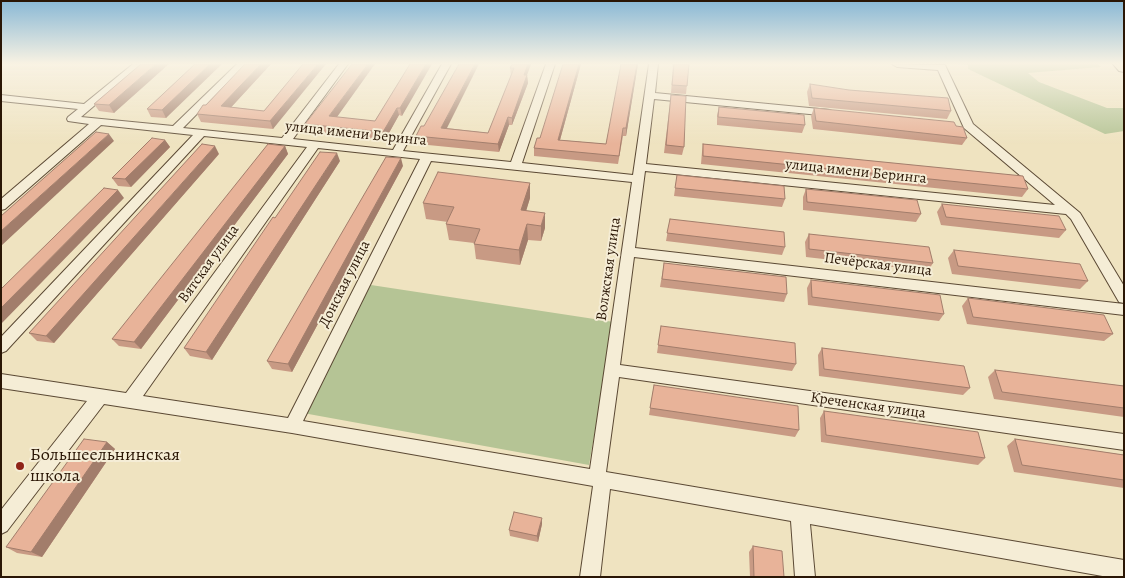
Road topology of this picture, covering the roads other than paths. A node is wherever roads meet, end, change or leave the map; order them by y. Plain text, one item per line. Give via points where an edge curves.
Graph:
1 (105, 91) edge
2 (215, 91) edge
3 (324, 91) edge
4 (432, 91) edge
5 (541, 91) edge
6 (650, 91) edge
7 (951, 91) edge
8 (649, 96) junction
9 (7, 99) edge
10 (1, 107) edge
11 (86, 107) junction
12 (842, 114) edge
13 (72, 118) joint
14 (98, 122) junction
15 (175, 130) junction
16 (201, 133) junction
17 (284, 143) junction
18 (314, 146) junction
19 (396, 154) junction
20 (427, 157) junction
21 (515, 166) junction
22 (639, 173) junction
23 (1, 206) edge
24 (1068, 210) junction
25 (628, 252) junction
26 (1124, 298) edge
27 (1124, 310) edge
28 (1, 347) edge
29 (612, 370) junction
30 (1, 381) edge
31 (101, 396) junction
32 (130, 401) junction
33 (292, 426) junction
34 (1124, 442) edge
35 (600, 479) junction
36 (800, 514) junction
37 (1, 525) edge
38 (1124, 570) edge
39 (590, 577) edge
40 (805, 577) edge

1 - 11 street
2 - 15 street
3 - 17 street
4 - 19 street
5 - 21 street
6 - 8 street, Волжская улица
7 - 24 street via 963,126
8 - 12 street
8 - 22 street, Волжская улица
9 - 10 street
9 - 11 street
11 - 13 street
13 - 14 street, улица имени Беринга
14 - 15 street, улица имени Беринга
14 - 23 street
15 - 16 street, улица имени Беринга
16 - 17 street, улица имени Беринга
16 - 28 street
17 - 18 street, улица имени Беринга
18 - 19 street, улица имени Беринга
18 - 32 street, Вятская улица
19 - 20 street, улица имени Беринга
20 - 21 street, улица имени Беринга
20 - 33 street, Донская улица
21 - 22 street, улица имени Беринга
22 - 24 street, улица имени Беринга
22 - 25 street, Волжская улица
24 - 26 street via 1076,216
25 - 27 street, Печёрская улица
25 - 29 street, Волжская улица
29 - 34 street, Креченская улица
29 - 35 street, Волжская улица
30 - 31 street
31 - 32 street
31 - 37 street
32 - 33 street
33 - 35 street
35 - 36 street
35 - 39 street, Волжская улица
36 - 38 street
36 - 40 street

